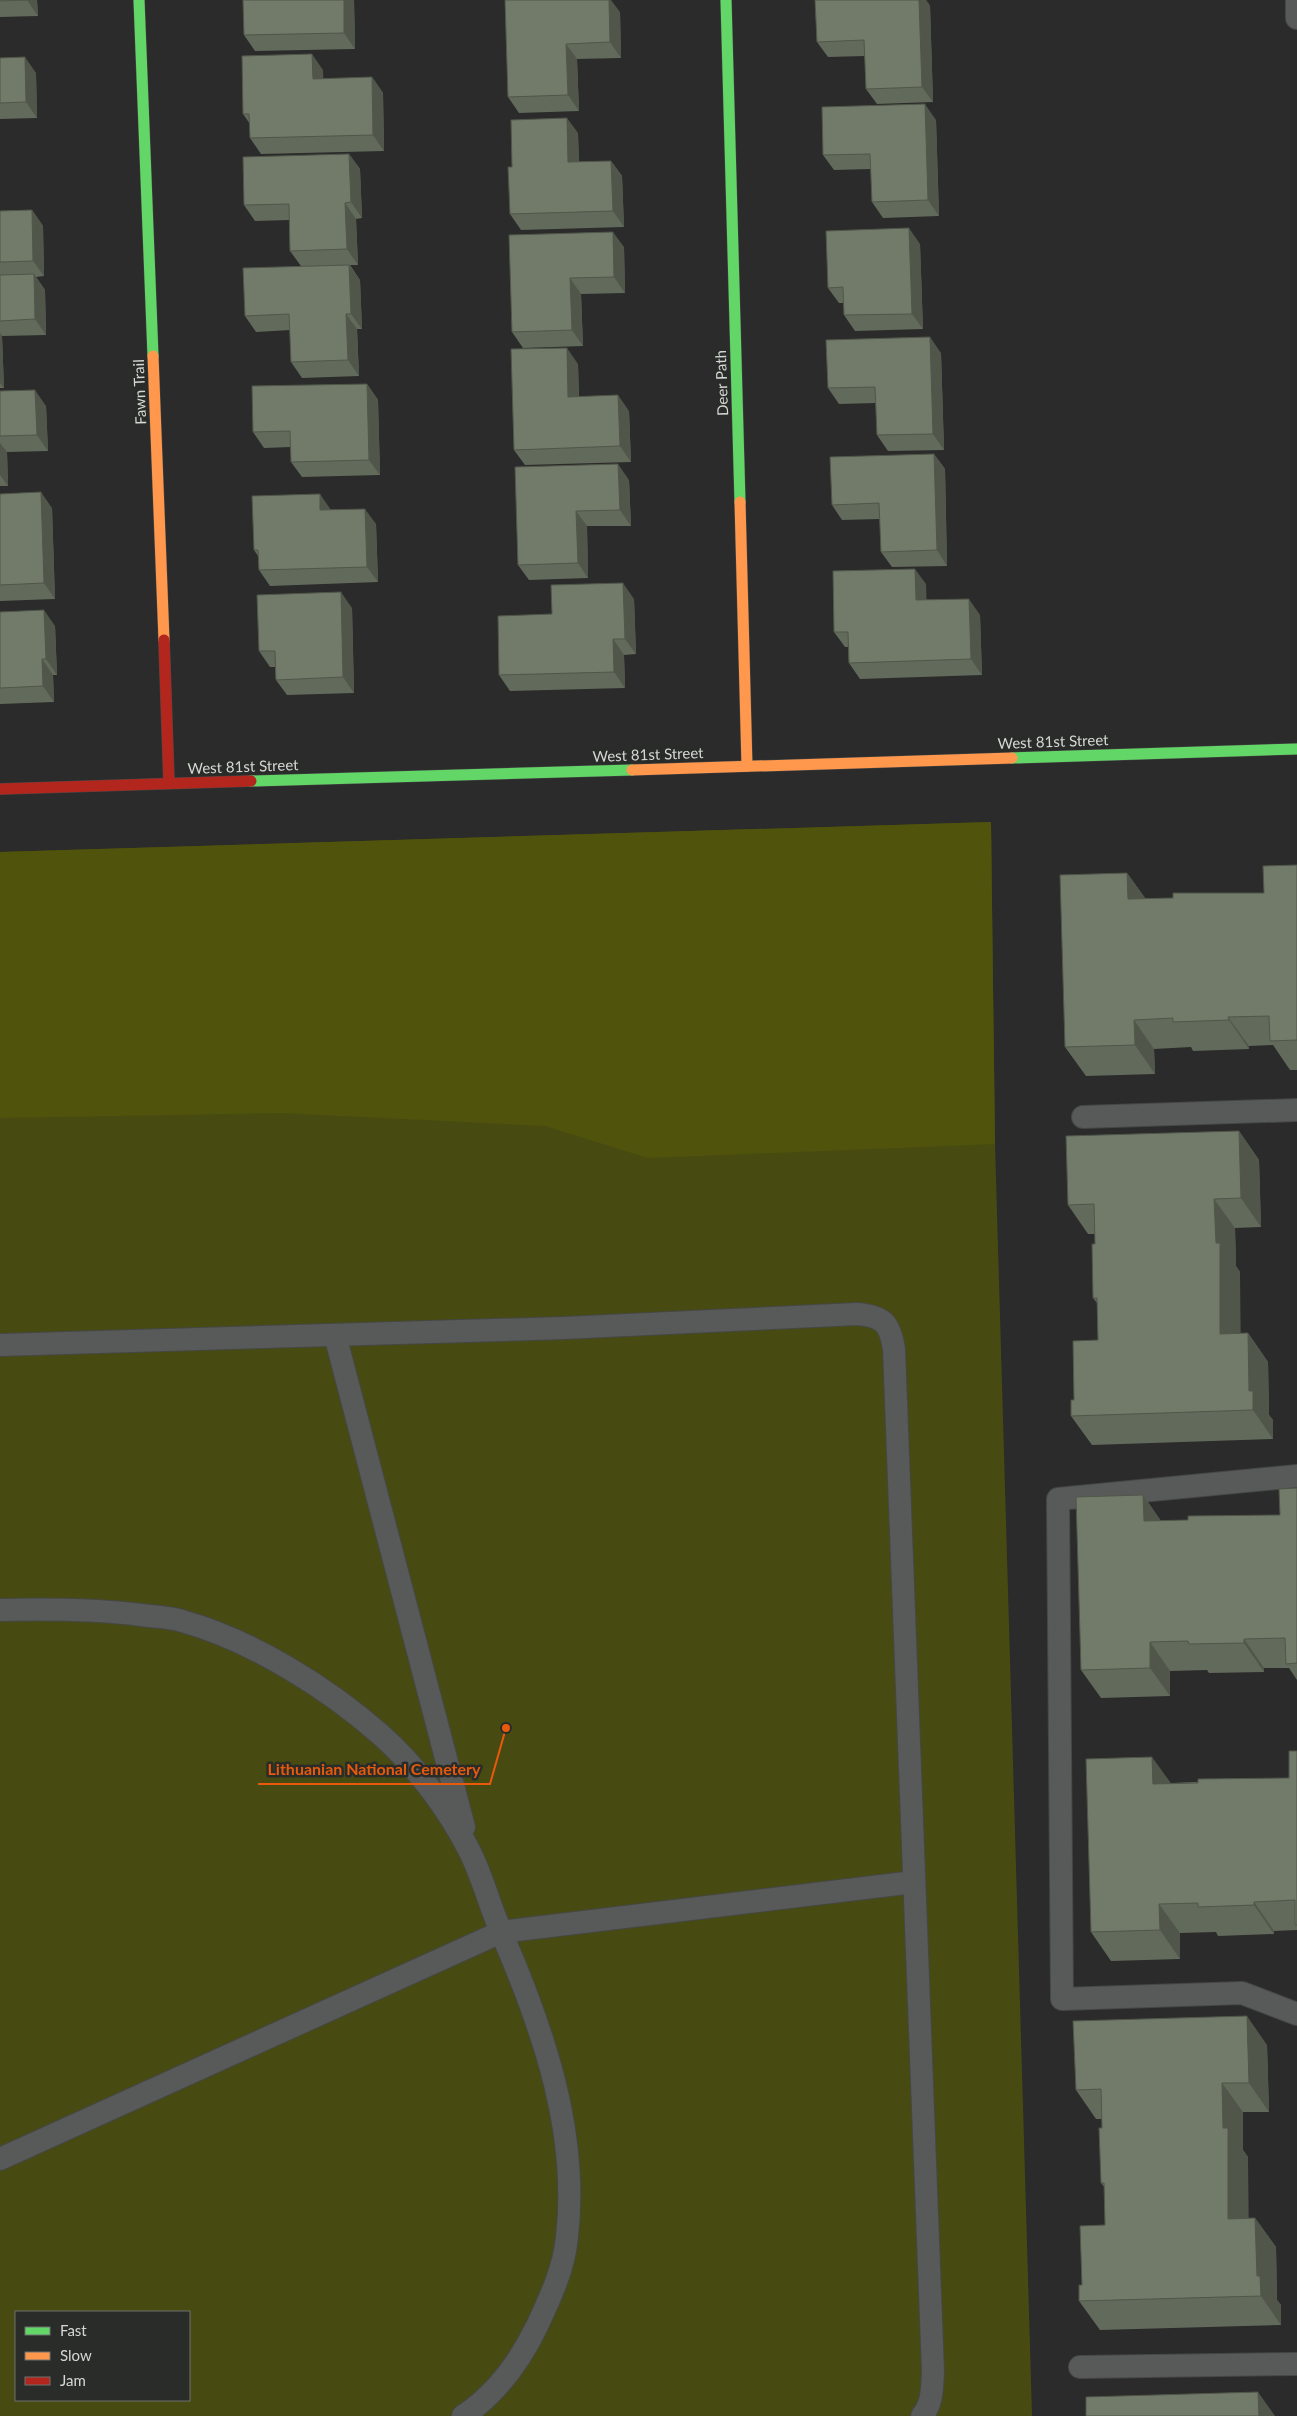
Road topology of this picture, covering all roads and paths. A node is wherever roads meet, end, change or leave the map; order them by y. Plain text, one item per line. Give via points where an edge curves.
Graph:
1 (139, 0) edge
2 (726, 0) edge
3 (1297, 0) edge
4 (1297, 18) edge
5 (1297, 749) edge
6 (747, 766) junction
7 (169, 783) junction
8 (0, 789) edge
9 (1297, 1110) edge
10 (1083, 1117) dead end
11 (335, 1335) junction
12 (0, 1345) edge
13 (1297, 1476) edge
14 (0, 1610) edge
15 (470, 1852) junction
16 (914, 1882) junction
17 (501, 1932) junction
18 (1297, 2014) edge
19 (0, 2159) edge
20 (1297, 2364) edge
21 (1080, 2367) dead end
22 (463, 2416) edge
23 (922, 2416) edge

1 - 7 street, Fawn Trail
2 - 6 street, Deer Path
3 - 4 lane
5 - 6 street, West 81st Street
6 - 7 street, West 81st Street
7 - 8 street, West 81st Street
9 - 10 lane
11 - 12 lane
11 - 15 lane
11 - 16 lane via 857,1314 871,1315 884,1322 891,1332 894,1349
13 - 18 lane via 1058,1499 1062,1999 1242,1993
14 - 15 lane via 98,1610 181,1620 251,1647 322,1689 382,1736 436,1794
15 - 17 lane
16 - 17 lane
16 - 23 lane via 933,2371 932,2395
17 - 19 lane
17 - 22 lane via 527,1992 561,2107 568,2175 567,2238 555,2287 532,2337 503,2381
20 - 21 lane

